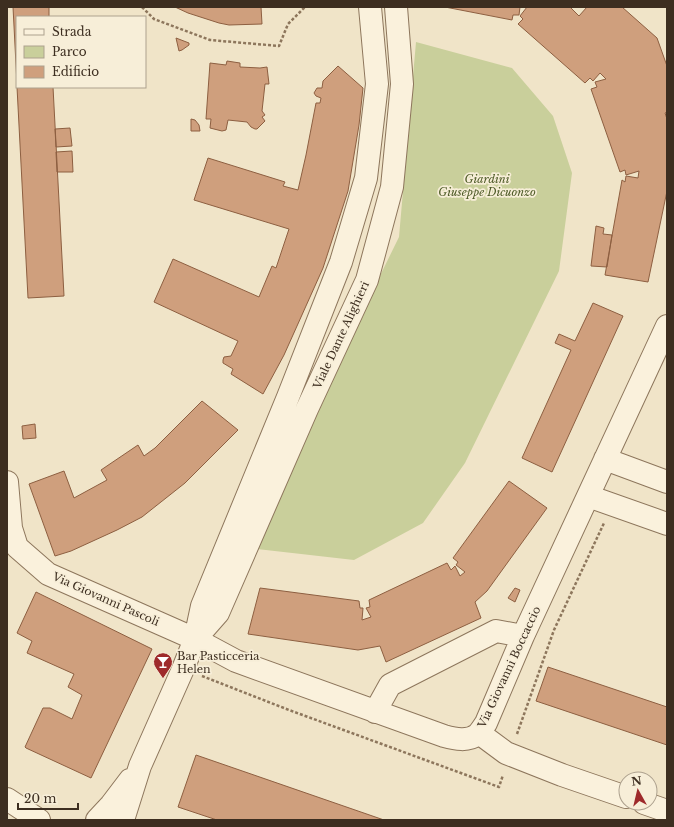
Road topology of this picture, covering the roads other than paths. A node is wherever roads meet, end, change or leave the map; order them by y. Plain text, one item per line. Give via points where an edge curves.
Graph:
1 (370, 7) edge
2 (396, 7) edge
3 (667, 326) edge
4 (605, 459) junction
5 (7, 482) edge
6 (667, 482) edge
7 (588, 496) junction
8 (667, 524) edge
9 (523, 636) junction
10 (195, 639) junction
11 (376, 712) junction
12 (478, 733) junction
13 (140, 766) junction
14 (618, 794) edge
15 (7, 798) edge
16 (39, 820) edge
17 (97, 820) edge
18 (123, 820) edge

1 - 10 street, Viale Dante Alighieri via 377,84 366,178 341,262 202,606
2 - 10 street, Viale Dante Alighieri via 402,84 392,187 366,280 218,613
3 - 4 street, Via Giovanni Boccaccio
4 - 6 street
4 - 7 street, Via Giovanni Boccaccio
5 - 10 street, Via Giovanni Pascoli via 11,528 17,547 48,574
7 - 8 street
7 - 9 street, Via Giovanni Boccaccio
9 - 11 street via 496,631 397,681 390,685
9 - 12 street, Via Giovanni Boccaccio via 486,723
10 - 11 street, Via Giovanni Boccaccio via 236,661
10 - 13 street, Viale Dante Alighieri
11 - 12 street, Via Giovanni Boccaccio via 456,739 468,739
12 - 14 street via 506,753
13 - 17 street, Viale Dante Alighieri
13 - 18 street, Viale Dante Alighieri
15 - 16 street

